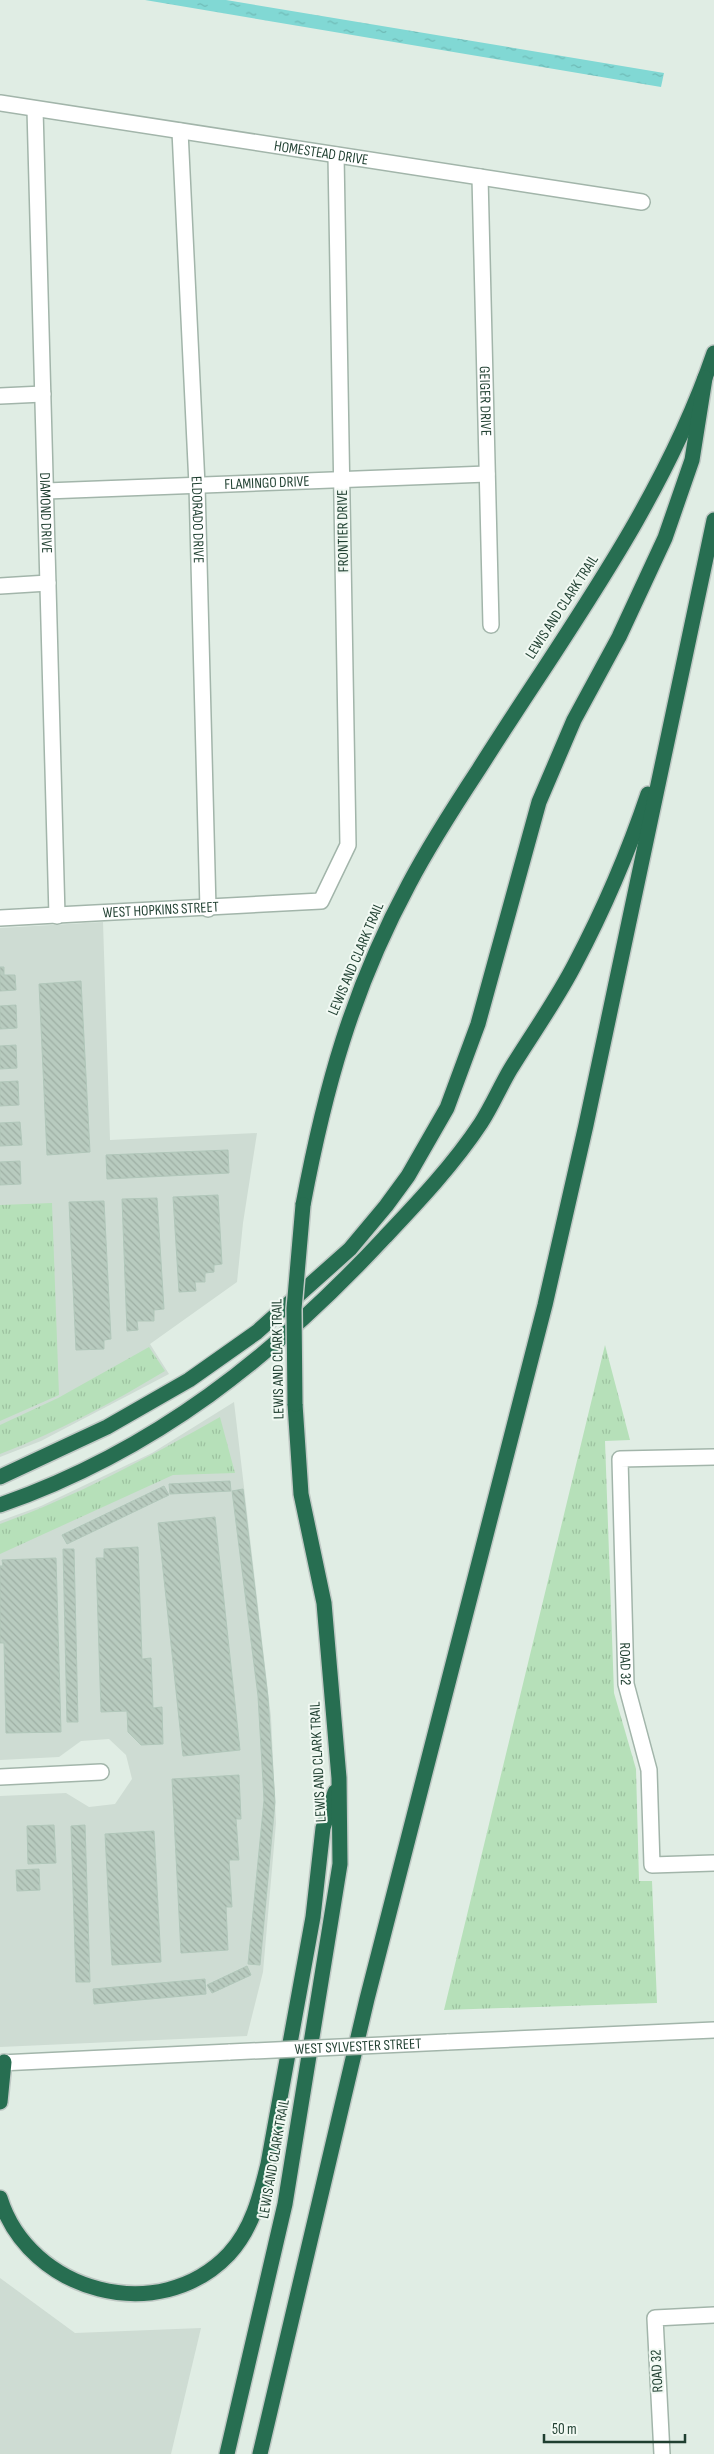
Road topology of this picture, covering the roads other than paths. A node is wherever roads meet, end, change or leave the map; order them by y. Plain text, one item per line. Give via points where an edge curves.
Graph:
1 (0, 103) edge
2 (35, 108) junction
3 (180, 131) junction
4 (336, 155) junction
5 (480, 177) junction
6 (642, 202) dead end
7 (714, 352) edge
8 (705, 378) junction
9 (44, 394) junction
10 (0, 396) edge
11 (487, 474) junction
12 (343, 480) junction
13 (197, 485) junction
14 (46, 490) junction
15 (714, 520) edge
16 (48, 583) junction
17 (0, 586) edge
18 (491, 625) dead end
19 (679, 692) junction
20 (321, 901) joint
21 (208, 908) junction
22 (57, 916) junction
23 (0, 918) edge
24 (714, 1456) edge
25 (0, 1477) edge
26 (0, 1505) edge
27 (101, 1772) dead end
28 (0, 1777) edge
29 (339, 1778) junction
30 (714, 1863) edge
31 (714, 2030) edge
32 (2, 2062) edge
33 (0, 2102) edge
34 (0, 2198) edge
35 (714, 2315) edge
36 (227, 2454) edge
37 (260, 2454) edge
38 (662, 2454) edge

1 - 2 street, HOMESTEAD DRIVE
2 - 3 street, HOMESTEAD DRIVE
2 - 9 street, DIAMOND DRIVE
3 - 4 street, HOMESTEAD DRIVE
3 - 13 street, ELDORADO DRIVE
4 - 5 street, HOMESTEAD DRIVE
4 - 12 street, FRONTIER DRIVE
5 - 6 street, HOMESTEAD DRIVE
5 - 11 street, GEIGER DRIVE
7 - 8 highway, LEWIS AND CLARK TRAIL
8 - 25 highway via 692,460 665,538 619,637 574,720 539,802 478,1024 446,1108 408,1176 350,1249 256,1332 189,1380 124,1418
8 - 29 highway, LEWIS AND CLARK TRAIL, bridge via 678,443 628,538 433,840 380,939 338,1049 303,1205 294,1309 295,1404 301,1494 324,1603
9 - 10 street
9 - 14 street, DIAMOND DRIVE
11 - 12 street, FLAMINGO DRIVE
11 - 18 street, GEIGER DRIVE
12 - 13 street, FLAMINGO DRIVE
12 - 20 street, FRONTIER DRIVE via 348,845
13 - 14 street, FLAMINGO DRIVE
13 - 21 street, ELDORADO DRIVE
14 - 16 street, DIAMOND DRIVE
15 - 19 highway
16 - 17 street
16 - 22 street, DIAMOND DRIVE
19 - 26 highway via 648,796 598,918 544,1018 481,1123 438,1178 353,1271 265,1354 202,1403 122,1452
19 - 37 highway via 545,1305 367,1999
20 - 21 street, WEST HOPKINS STREET
21 - 22 street, WEST HOPKINS STREET
22 - 23 street, WEST HOPKINS STREET
24 - 30 street, ROAD 32 via 620,1459 626,1684 649,1770 652,1865
27 - 28 street
29 - 34 highway via 324,1828 313,1917 268,2164 248,2228 229,2254 208,2271 185,2283 160,2290 130,2294 83,2286 40,2260 22,2241 6,2217
29 - 36 highway, LEWIS AND CLARK TRAIL via 340,1864 313,2038 285,2204
31 - 32 street, WEST SYLVESTER STREET, bridge
32 - 33 highway
35 - 38 street, ROAD 32 via 654,2318

